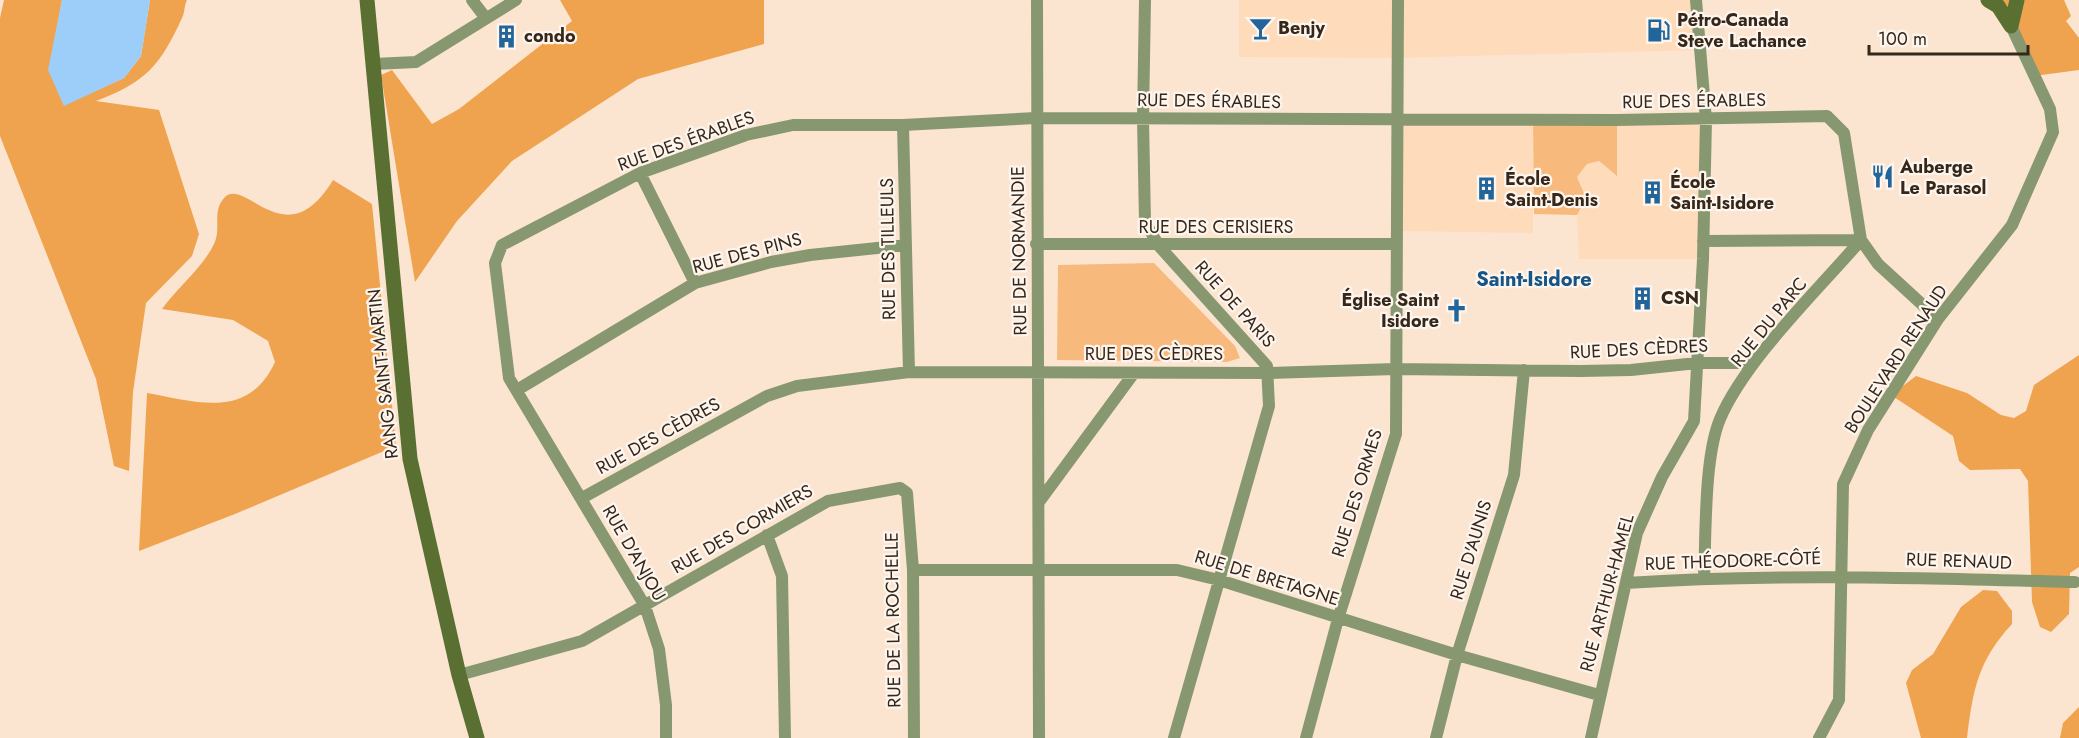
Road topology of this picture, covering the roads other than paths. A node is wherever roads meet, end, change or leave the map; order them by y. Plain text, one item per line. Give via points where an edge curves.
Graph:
1 (367, 0) edge
2 (472, 0) edge
3 (516, 0) edge
4 (1037, 0) edge
5 (1145, 0) edge
6 (1398, 0) edge
7 (1695, 0) edge
8 (1988, 0) edge
9 (2017, 0) edge
10 (485, 17) junction
11 (2011, 26) junction
12 (374, 64) junction
13 (1036, 118) junction
14 (1143, 118) junction
15 (1399, 120) junction
16 (1706, 120) junction
17 (903, 125) junction
18 (640, 173) junction
19 (1861, 240) junction
20 (1703, 241) junction
21 (1036, 244) junction
22 (1395, 244) junction
23 (906, 245) junction
24 (1159, 246) junction
25 (495, 263) joint
26 (695, 284) junction
27 (1938, 319) junction
28 (1697, 363) junction
29 (1754, 363) junction
30 (1395, 369) junction
31 (1524, 370) junction
32 (909, 372) junction
33 (1038, 372) junction
34 (1134, 373) junction
35 (1268, 373) junction
36 (517, 390) junction
37 (582, 498) junction
38 (907, 501) joint
39 (1039, 502) junction
40 (767, 535) junction
41 (1038, 568) junction
42 (913, 570) junction
43 (1841, 576) junction
44 (1704, 578) junction
45 (1219, 580) junction
46 (2075, 582) dead end
47 (1626, 583) junction
48 (645, 606) junction
49 (1338, 619) junction
50 (1457, 655) junction
51 (459, 675) junction
52 (1599, 695) junction
53 (477, 738) edge
54 (666, 738) edge
55 (785, 738) edge
56 (914, 738) edge
57 (1039, 738) edge
58 (1174, 738) edge
59 (1306, 738) edge
60 (1436, 738) edge
61 (1591, 738) edge
62 (1819, 738) edge

1 - 12 street, RANG SAINT-MARTIN
2 - 10 street
3 - 10 street
4 - 13 street, RUE DE NORMANDIE
5 - 14 street, RUE DE PARIS
6 - 15 street, RUE DES ORMES
7 - 16 street, RUE ARTHUR-HAMEL
8 - 11 street via 1998,6
9 - 11 street
10 - 12 street via 416,62
11 - 27 street, BOULEVARD RENAUD via 2050,109 2053,132 2012,225
12 - 51 street, RANG SAINT-MARTIN via 410,459
13 - 14 street, RUE DES ÉRABLES
13 - 17 street, RUE DES ÉRABLES
13 - 21 street, RUE DE NORMANDIE
14 - 15 street, RUE DES ÉRABLES
14 - 24 street, RUE DE PARIS via 1145,222
15 - 16 street, RUE DES ÉRABLES
15 - 22 street, RUE DES ORMES
16 - 19 street, RUE DES ÉRABLES via 1827,116 1844,133
16 - 20 street, RUE ARTHUR-HAMEL
17 - 18 street, RUE DES ÉRABLES via 793,126 746,135
17 - 23 street, RUE DES TILLEULS
18 - 25 street, RUE DES ÉRABLES via 502,245
18 - 26 street
19 - 20 street
19 - 27 street via 1878,264
19 - 29 street, RUE DU PARC
20 - 28 street, RUE ARTHUR-HAMEL
21 - 24 street, RUE DES CERISIERS
21 - 33 street, RUE DE NORMANDIE
22 - 24 street, RUE DES CERISIERS
22 - 30 street, RUE DES ORMES
23 - 26 street, RUE DES PINS via 771,262
23 - 32 street, RUE DES TILLEULS
24 - 35 street, RUE DE PARIS via 1267,366
25 - 36 street, RUE D'ANJOU via 505,357 509,378
26 - 36 street, RUE DES PINS
27 - 43 street, BOULEVARD RENAUD via 1868,430 1843,484
28 - 29 street, RUE DES CÈDRES
28 - 31 street, RUE DES CÈDRES via 1631,370
28 - 47 street, RUE ARTHUR-HAMEL via 1694,421 1662,477 1637,533
29 - 44 street, RUE DU PARC via 1720,419 1712,450
30 - 31 street, RUE DES CÈDRES
30 - 35 street, RUE DES CÈDRES
30 - 49 street, RUE DES ORMES via 1396,435
31 - 50 street, RUE D'AUNIS via 1514,475
32 - 33 street, RUE DES CÈDRES
32 - 37 street, RUE DES CÈDRES via 797,386 767,396
33 - 34 street, RUE DES CÈDRES
33 - 39 street, RUE DE NORMANDIE
34 - 35 street, RUE DES CÈDRES
34 - 39 street
35 - 45 street, RUE DE PARIS via 1269,406
36 - 37 street, RUE D'ANJOU
37 - 48 street, RUE D'ANJOU
38 - 40 street, RUE DES CORMIERS via 907,493 900,488 840,498
38 - 42 street, RUE DE LA ROCHELLE
39 - 41 street, RUE DE NORMANDIE
40 - 48 street, RUE DES CORMIERS
40 - 55 street via 782,576
41 - 42 street, RUE DE BRETAGNE
41 - 45 street, RUE DE BRETAGNE via 1177,570
41 - 57 street, RUE DE NORMANDIE
42 - 56 street, RUE DE LA ROCHELLE
43 - 44 street, RUE THÉODORE-CÔTÉ
43 - 46 street, RUE RENAUD
43 - 62 street, BOULEVARD RENAUD via 1839,700
44 - 47 street, RUE THÉODORE-CÔTÉ
45 - 49 street, RUE DE BRETAGNE
45 - 58 street, RUE DE PARIS
47 - 52 street, RUE ARTHUR-HAMEL
48 - 51 street, RUE DES CORMIERS via 582,641
48 - 54 street, RUE D'ANJOU via 658,648
49 - 50 street, RUE DE BRETAGNE
49 - 59 street, RUE DES ORMES
50 - 52 street, RUE DE BRETAGNE
50 - 60 street, RUE D'AUNIS
51 - 53 street, RANG SAINT-MARTIN
52 - 61 street, RUE ARTHUR-HAMEL

